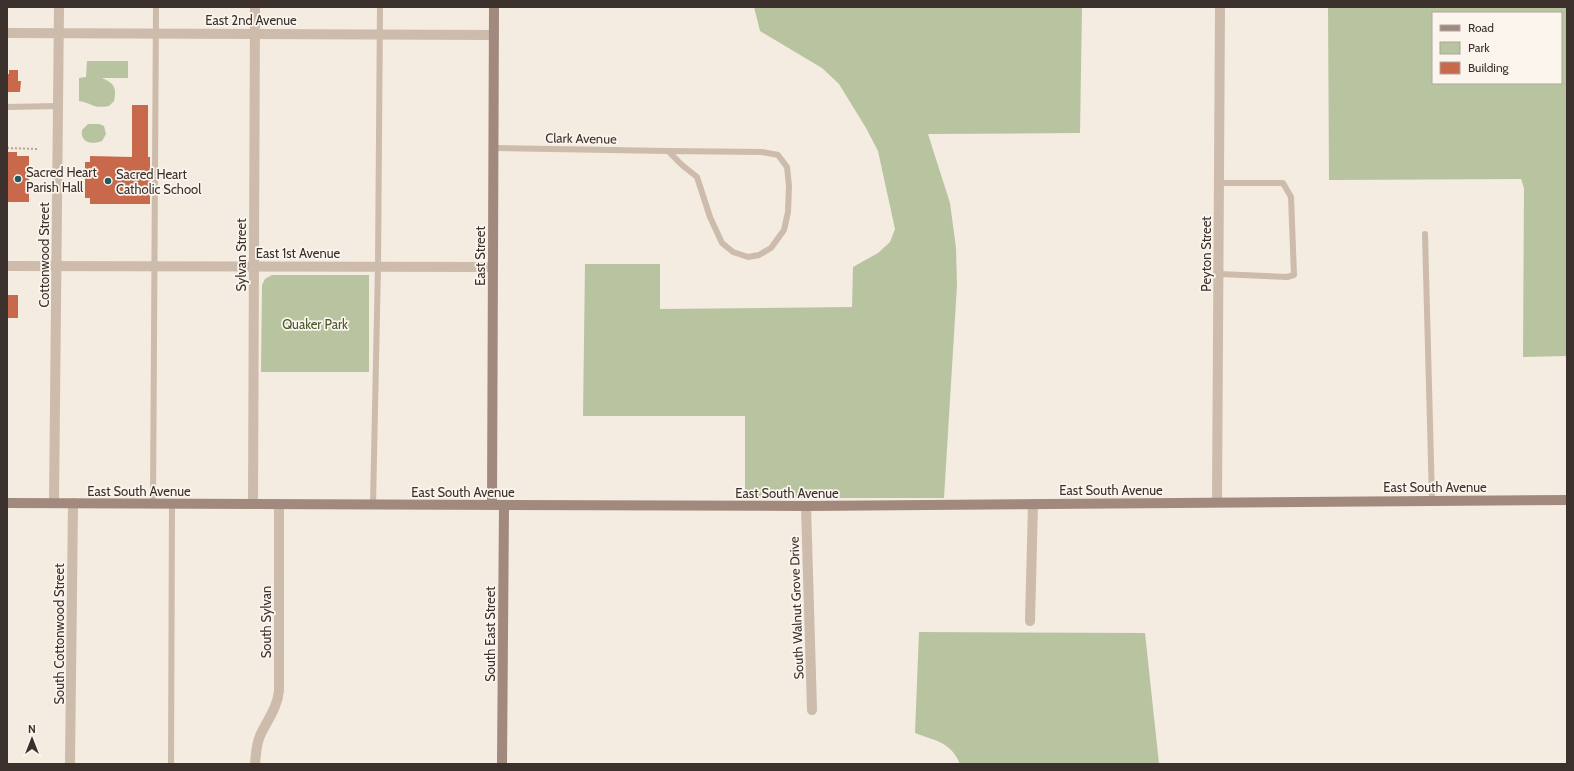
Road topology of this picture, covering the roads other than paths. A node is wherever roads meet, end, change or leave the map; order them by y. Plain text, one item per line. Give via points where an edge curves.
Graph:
1 (59, 7) edge
2 (156, 7) edge
3 (255, 7) edge
4 (380, 7) edge
5 (494, 7) edge
6 (1220, 7) edge
7 (7, 33) edge
8 (59, 33) junction
9 (155, 33) junction
10 (255, 33) junction
11 (380, 35) junction
12 (494, 35) junction
13 (58, 106) junction
14 (7, 107) edge
15 (494, 148) junction
16 (668, 151) junction
17 (1219, 183) junction
18 (1425, 234) dead end
19 (154, 265) junction
20 (254, 265) junction
21 (7, 266) edge
22 (56, 266) junction
23 (378, 266) junction
24 (493, 267) junction
25 (1219, 274) junction
26 (1432, 500) junction
27 (1567, 500) edge
28 (1218, 502) junction
29 (7, 503) edge
30 (54, 503) junction
31 (73, 504) junction
32 (153, 504) junction
33 (172, 504) junction
34 (253, 504) junction
35 (279, 504) junction
36 (1033, 504) junction
37 (373, 505) junction
38 (492, 505) junction
39 (504, 505) junction
40 (806, 506) junction
41 (1030, 621) dead end
42 (812, 710) dead end
43 (70, 764) edge
44 (171, 764) edge
45 (256, 764) edge
46 (502, 764) edge

1 - 8 street, Cottonwood Street
2 - 9 lane
3 - 10 street, Sylvan Street
4 - 11 lane
5 - 12 street, East Street
6 - 17 street, Peyton Street
7 - 8 street, East 2nd Avenue
8 - 9 street, East 2nd Avenue
8 - 13 street, Cottonwood Street
9 - 10 street, East 2nd Avenue
9 - 19 lane
10 - 11 street, East 2nd Avenue
10 - 20 street, Sylvan Street
11 - 12 street, East 2nd Avenue
11 - 23 lane
12 - 15 street, East Street
13 - 14 lane
13 - 22 street, Cottonwood Street
15 - 16 lane, Clark Avenue
15 - 24 street, East Street
16 - 16 lane, Clark Avenue via 762,152 778,155 787,167 788,212 784,230 771,248 748,257 734,252 722,243 710,217 697,177
17 - 25 street, Peyton Street
17 - 25 lane via 1283,183 1291,197 1294,275
18 - 26 lane
19 - 20 street, East 1st Avenue
19 - 22 street, East 1st Avenue
19 - 32 lane
20 - 23 street, East 1st Avenue
20 - 34 street, Sylvan Street
21 - 22 street, East 1st Avenue
22 - 30 street, Cottonwood Street
23 - 24 street, East 1st Avenue
23 - 37 lane
24 - 38 street, East Street
25 - 28 street, Peyton Street
26 - 27 street, East South Avenue
26 - 28 street, East South Avenue
28 - 36 street, East South Avenue
29 - 30 street, East South Avenue
30 - 31 street, East South Avenue
31 - 32 street, East South Avenue
31 - 43 street, South Cottonwood Street
32 - 33 street, East South Avenue
33 - 34 street, East South Avenue
33 - 44 lane
34 - 35 street, East South Avenue
35 - 37 street, East South Avenue
35 - 45 street, South Sylvan via 279,692 275,710 260,736
36 - 40 street, East South Avenue
36 - 41 street
37 - 38 street, East South Avenue
38 - 39 street, East South Avenue
39 - 40 street, East South Avenue
39 - 46 street, South East Street
40 - 42 street, South Walnut Grove Drive

